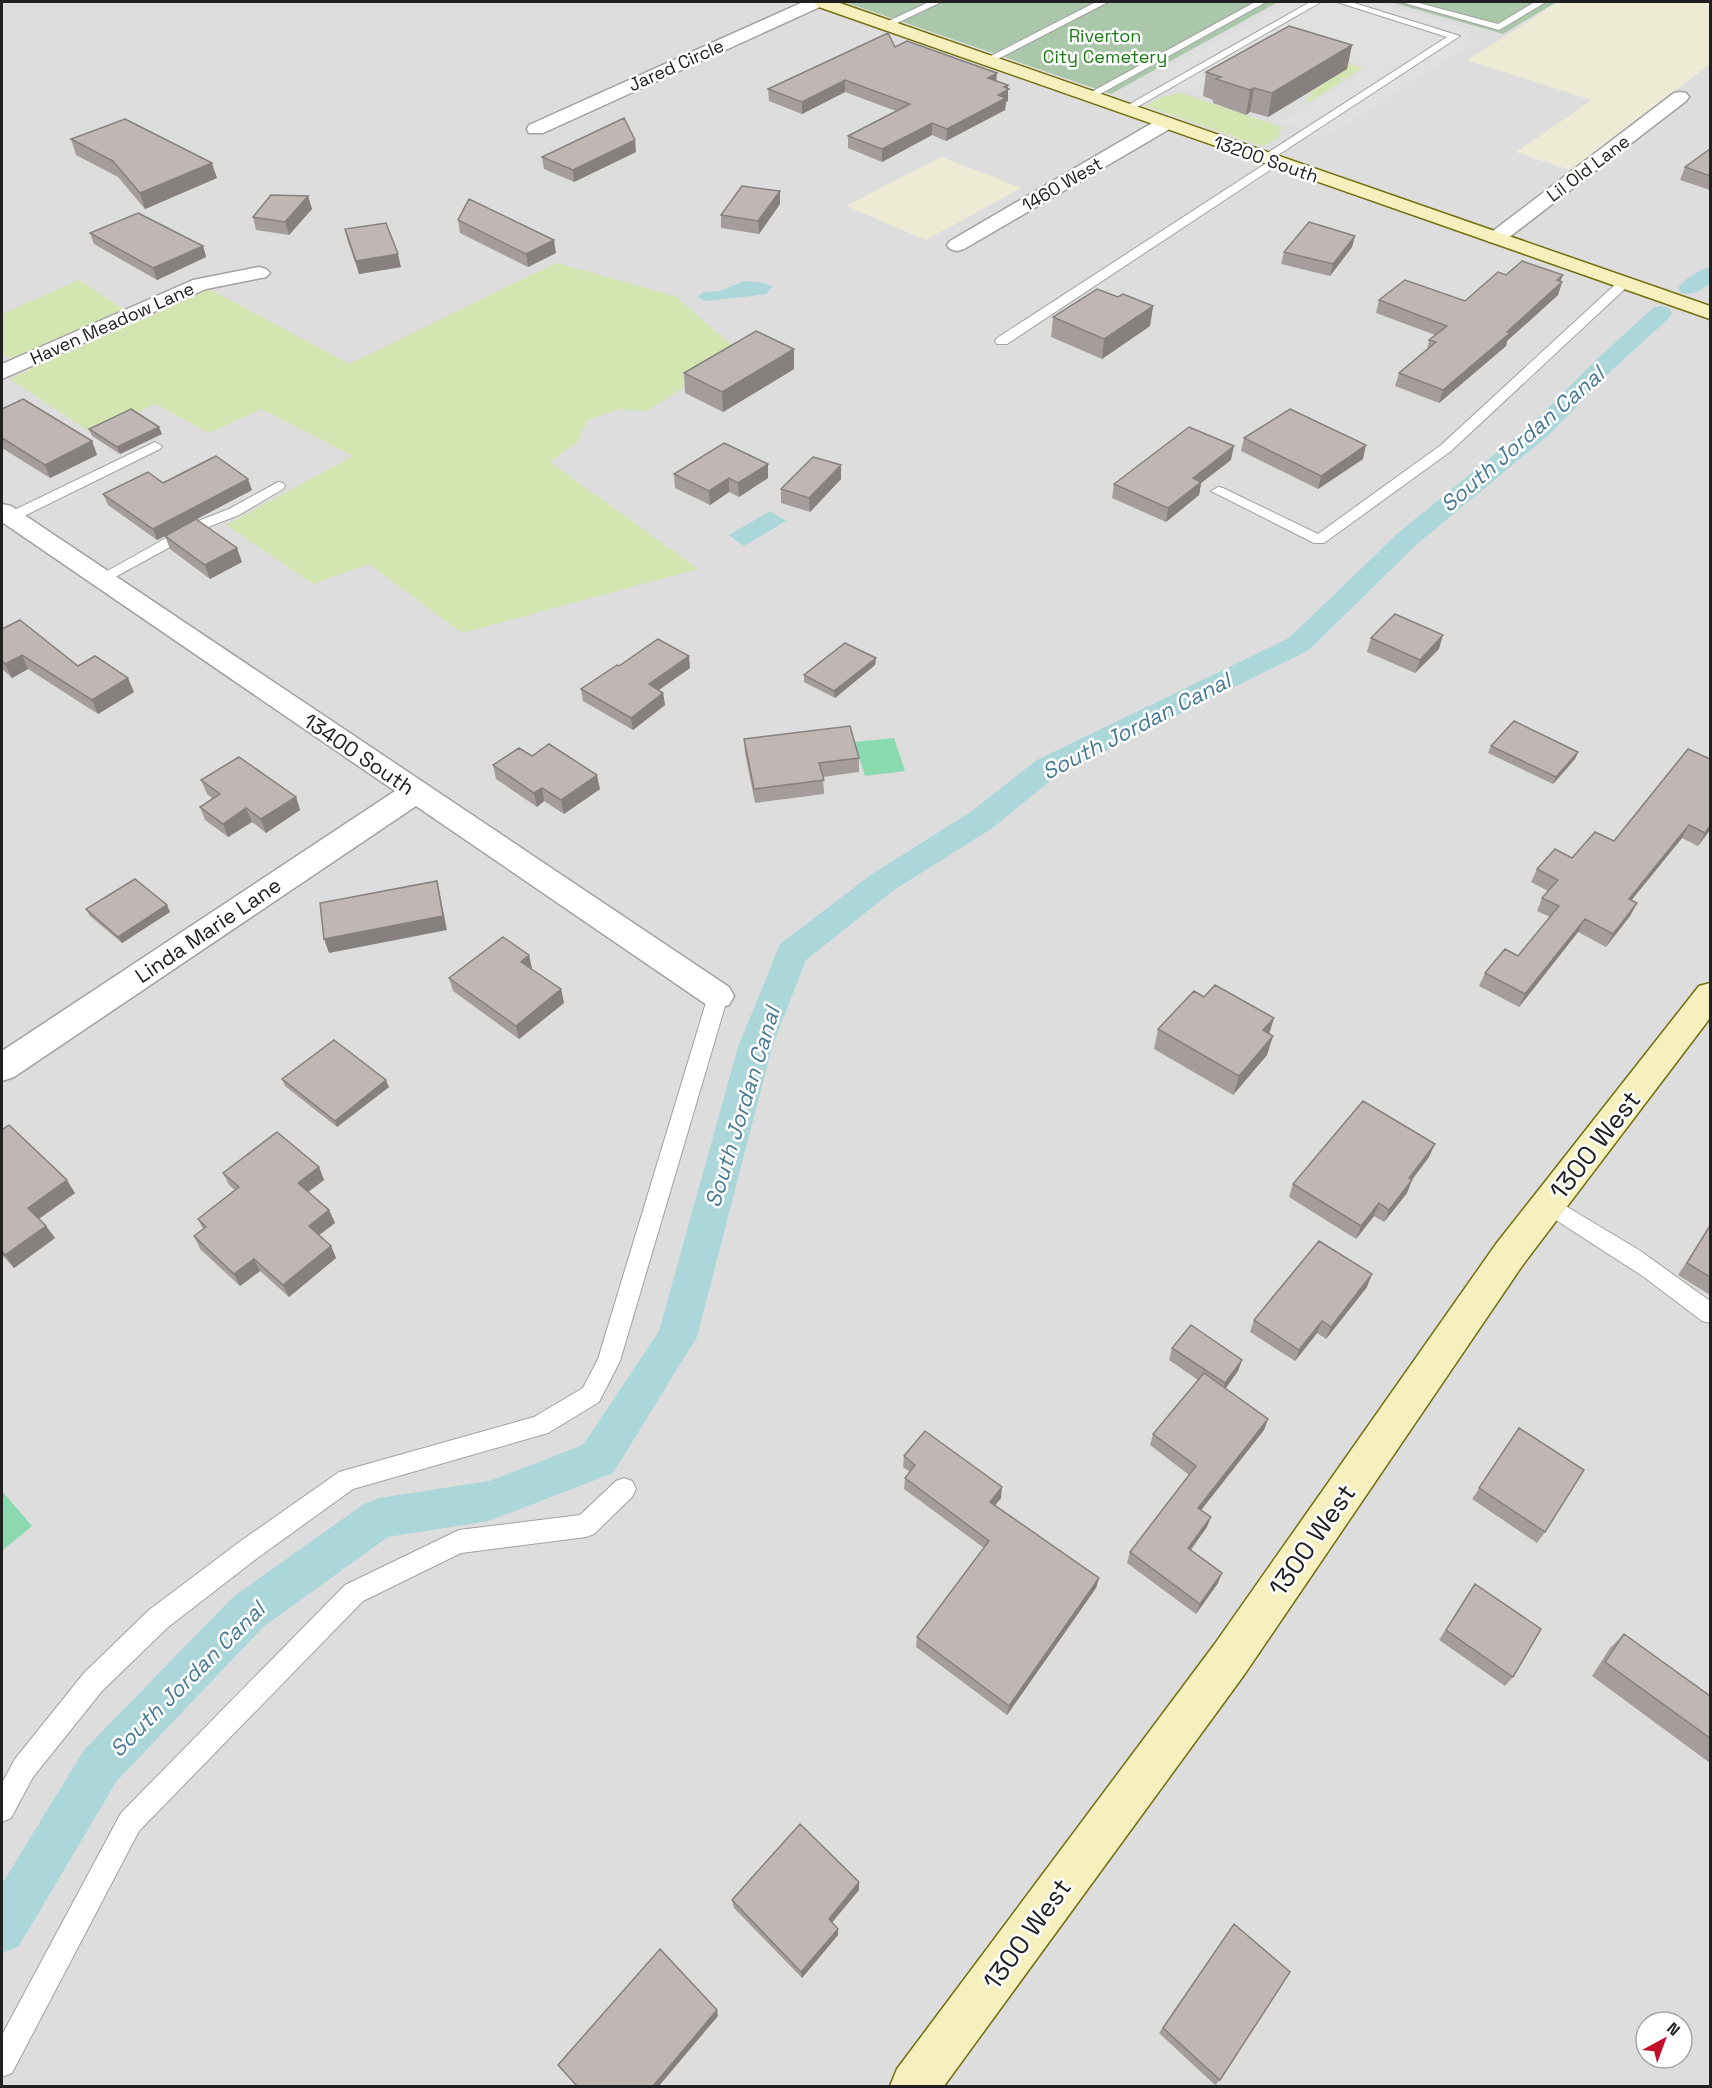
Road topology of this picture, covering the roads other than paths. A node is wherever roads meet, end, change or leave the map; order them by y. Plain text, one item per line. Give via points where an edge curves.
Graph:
1 (816, 2) edge
2 (822, 2) edge
3 (936, 2) edge
4 (1103, 2) edge
5 (1261, 2) edge
6 (1316, 2) edge
7 (1342, 2) edge
8 (1406, 2) edge
9 (1541, 2) edge
10 (887, 24) junction
11 (988, 60) junction
12 (1089, 96) junction
13 (1680, 98) dead end
14 (1126, 109) junction
15 (1166, 123) junction
16 (536, 129) dead end
17 (1270, 160) junction
18 (1496, 238) junction
19 (957, 245) dead end
20 (259, 273) dead end
21 (1624, 283) junction
22 (1710, 313) edge
23 (1002, 341) dead end
24 (2, 372) edge
25 (155, 446) dead end
26 (278, 486) dead end
27 (1218, 491) dead end
28 (6, 514) edge
29 (101, 579) junction
30 (415, 792) junction
31 (1710, 995) edge
32 (718, 996) joint
33 (2, 1068) edge
34 (1549, 1205) junction
35 (1710, 1314) edge
36 (624, 1489) dead end
37 (2, 1809) edge
38 (2, 2063) edge
39 (914, 2086) edge

1 - 16 street, Jared Circle
2 - 10 street, 13200 South
3 - 10 lane
4 - 11 lane
5 - 12 lane
6 - 14 lane
7 - 17 lane via 1455,36
8 - 9 lane via 1499,27
10 - 11 street, 13200 South
11 - 12 street, 13200 South
12 - 14 street, 13200 South
13 - 18 street, Lil Old Lane
14 - 15 street, 13200 South
15 - 17 street, 13200 South
15 - 19 street, 1460 West
17 - 18 street, 13200 South
17 - 23 lane via 1094,288
18 - 21 street, 13200 South
20 - 24 street, Haven Meadow Lane via 200,284
21 - 22 street, 13200 South
21 - 27 lane via 1446,448 1319,540
25 - 28 lane
26 - 29 lane
28 - 29 street, 13400 South
29 - 30 street, 13400 South
30 - 32 street, 13400 South
30 - 33 street, Linda Marie Lane
31 - 34 street, 1300 West
32 - 37 lane via 609,1361 591,1395 540,1426 347,1480 158,1619 93,1682 24,1768
34 - 35 lane via 1681,1290
34 - 39 street, 1300 West via 1509,1255 1228,1660
36 - 38 lane via 586,1526 459,1542 354,1593 130,1822

